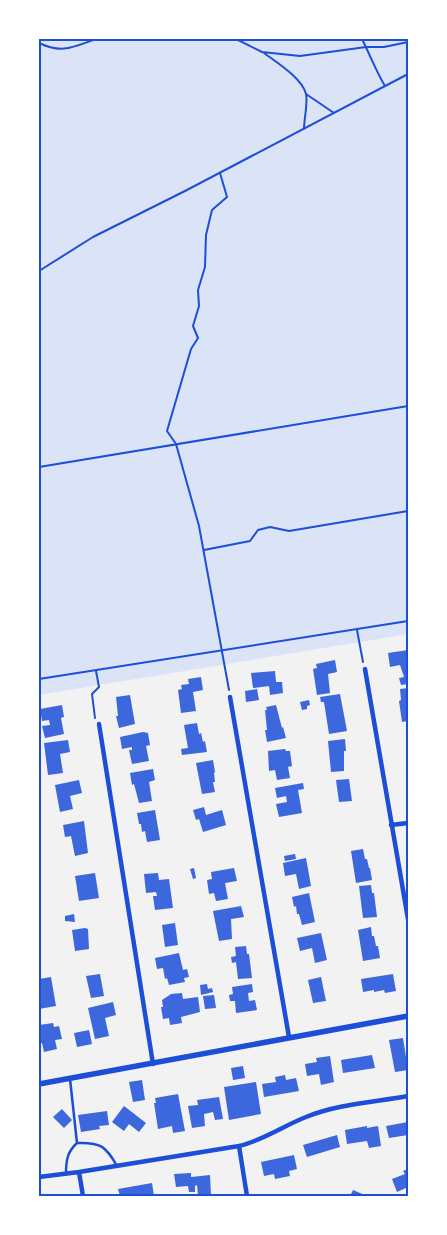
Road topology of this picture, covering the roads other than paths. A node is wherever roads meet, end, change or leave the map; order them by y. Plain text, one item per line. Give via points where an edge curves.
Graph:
1 (365, 669) road end
2 (230, 697) road end
3 (99, 724) road end
4 (408, 822) edge
5 (391, 826) junction
6 (408, 919) edge
7 (408, 1016) edge
8 (289, 1037) junction
9 (153, 1064) junction
10 (70, 1079) junction
11 (39, 1084) edge
12 (408, 1096) edge
13 (77, 1143) junction
14 (239, 1146) junction
15 (117, 1166) junction
16 (79, 1172) junction
17 (66, 1174) junction
18 (39, 1177) edge
19 (83, 1196) edge
20 (247, 1196) edge

1 - 5 street
2 - 8 street
3 - 9 street
4 - 5 street
5 - 6 street
7 - 8 street
8 - 9 street
9 - 10 street
10 - 11 street
10 - 13 lane
12 - 14 street via 306,1116 262,1139
13 - 15 lane via 98,1144
13 - 17 lane via 66,1159
14 - 15 street
14 - 20 street
15 - 16 street
16 - 17 street
16 - 19 street
17 - 18 street

